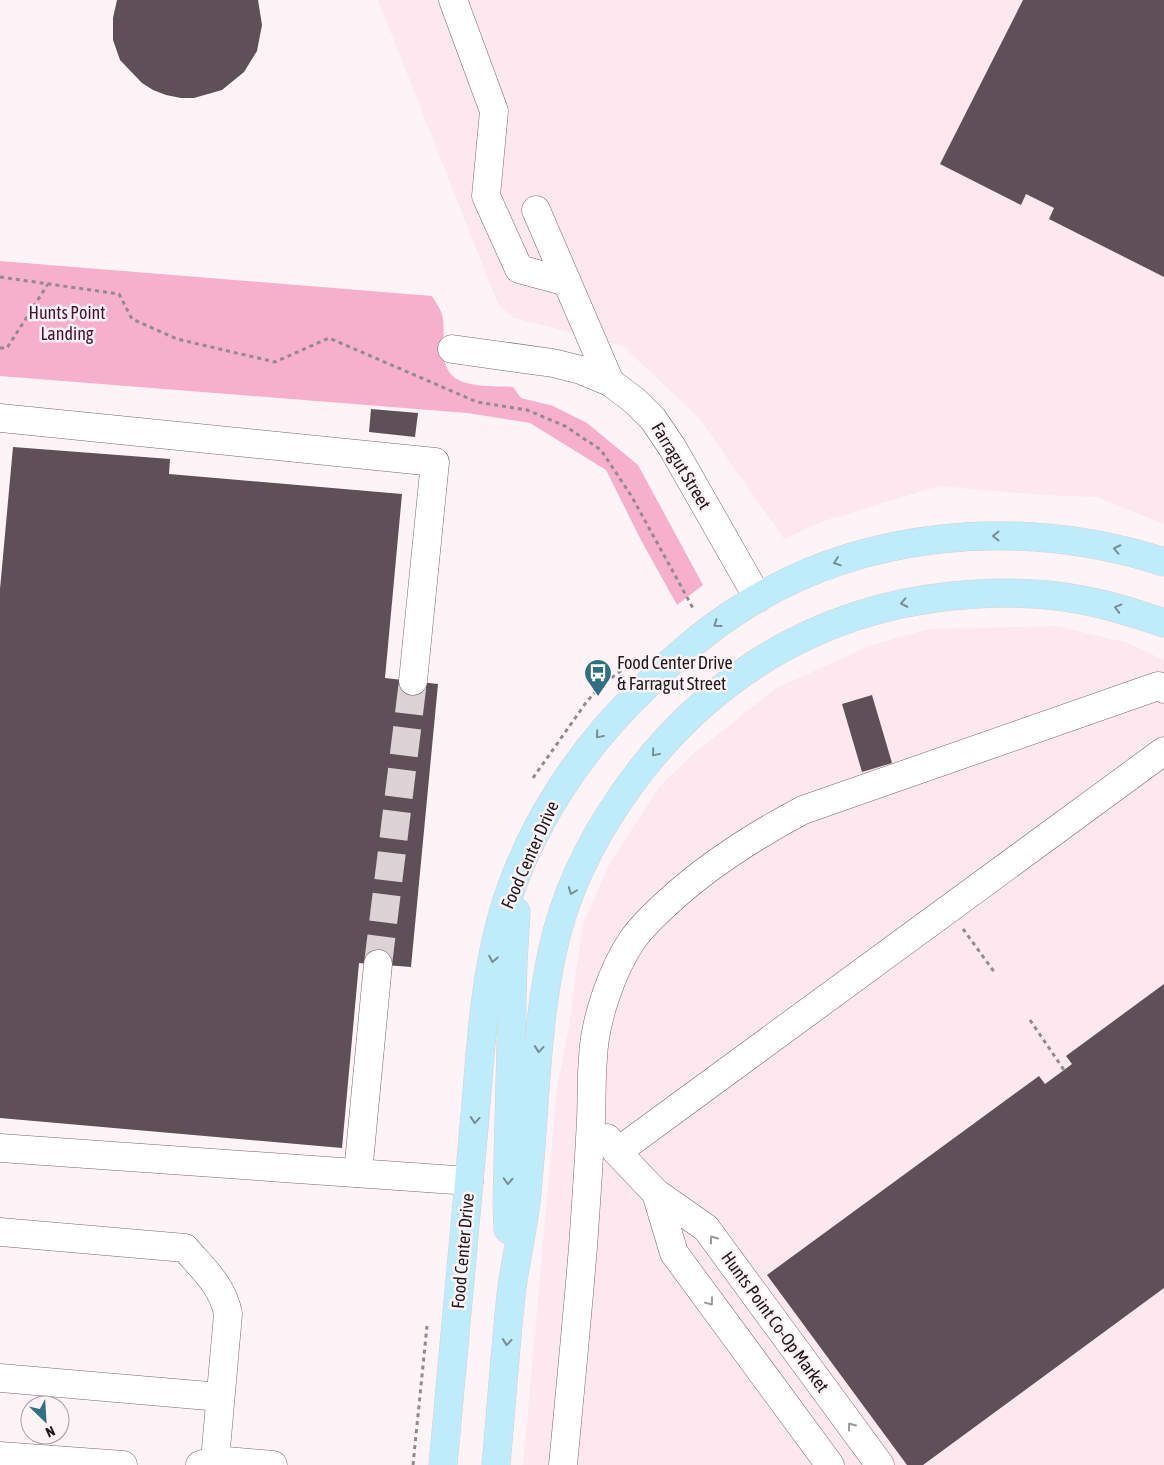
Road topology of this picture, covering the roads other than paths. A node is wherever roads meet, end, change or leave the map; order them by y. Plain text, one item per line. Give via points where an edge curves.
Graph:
1 (453, 0) edge
2 (536, 210) dead end
3 (567, 282) junction
4 (452, 349) dead end
5 (610, 382) junction
6 (0, 418) edge
7 (1164, 562) edge
8 (758, 598) junction
9 (1164, 623) edge
10 (413, 681) tunnel mouth
11 (1164, 689) edge
12 (1164, 751) edge
13 (519, 870) junction
14 (378, 964) tunnel mouth
15 (591, 1117) junction
16 (0, 1148) edge
17 (617, 1152) junction
18 (358, 1173) junction
19 (469, 1180) junction
20 (656, 1193) junction
21 (0, 1232) edge
22 (511, 1293) junction
23 (0, 1378) edge
24 (220, 1397) junction
25 (0, 1456) edge
26 (207, 1463) edge
27 (123, 1465) edge
28 (273, 1465) edge
29 (443, 1465) edge
30 (496, 1465) edge
31 (563, 1465) edge
32 (830, 1465) edge
33 (880, 1465) edge

1 - 3 street via 494,111 486,196 519,269
2 - 3 street
3 - 5 street
4 - 5 street, Farragut Street via 553,363
5 - 8 street, Farragut Street via 635,401 658,426
6 - 10 street via 435,462
7 -> 8 main road, Food Center Drive via 1135,553 1045,537 995,535 947,538 899,545 854,557 809,572
8 -> 13 main road, Food Center Drive via 704,634 616,714 561,787
9 -> 22 main road via 1088,601 1036,594 960,594 910,601 838,621 790,642 719,689 689,717 657,750 609,816 588,853 558,930 542,1014 527,1194
11 - 15 street via 1158,686 803,810 707,869 645,924 624,954 604,1001 596,1031
12 - 17 street
13 -> 19 main road, Food Center Drive via 503,914 492,960
13 -> 22 main road via 513,963 507,1203
14 - 18 street
15 - 17 street, Hunts Point Co-Op Market
15 - 31 street
16 - 18 street
17 - 20 street, Hunts Point Co-Op Market
18 - 19 street
19 - 29 main road, Food Center Drive
20 -> 32 street, Hunts Point Co-Op Market via 674,1253
33 -> 20 street, Hunts Point Co-Op Market via 706,1228
21 - 24 street via 185,1248 219,1288 228,1314
22 -> 30 main road
23 - 24 street
24 - 26 street
25 - 27 street
26 - 28 street

